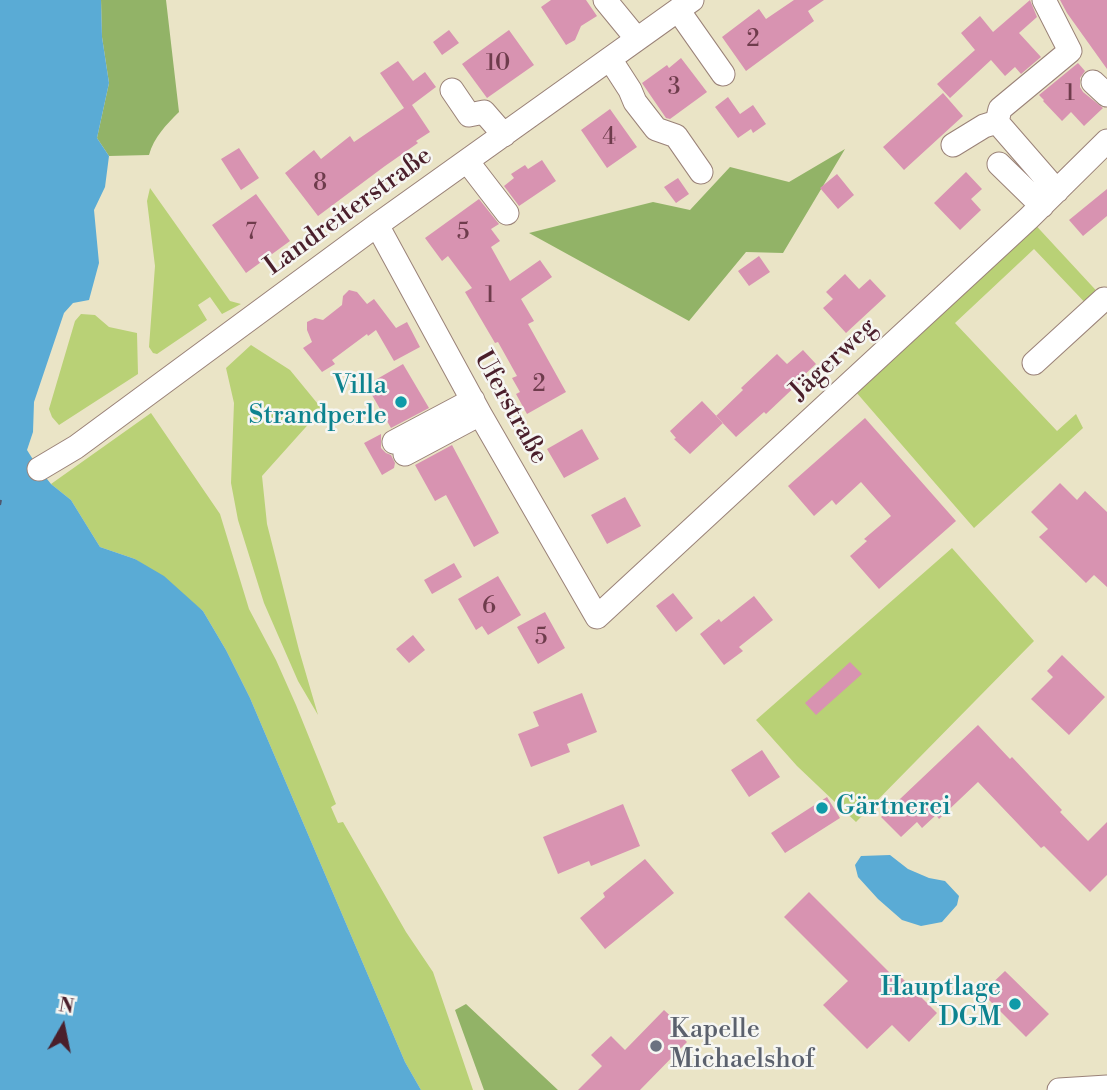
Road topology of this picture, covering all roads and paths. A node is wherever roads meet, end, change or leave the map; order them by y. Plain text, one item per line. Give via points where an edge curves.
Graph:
1 (606, 0) edge
2 (1044, 0) edge
3 (685, 5) edge
4 (637, 39) junction
5 (610, 59) junction
6 (723, 74) dead end
7 (452, 90) dead end
8 (998, 122) junction
9 (503, 135) junction
10 (1107, 141) edge
11 (953, 145) dead end
12 (467, 161) junction
13 (999, 164) dead end
14 (701, 172) dead end
15 (1049, 199) junction
16 (507, 214) dead end
17 (377, 225) junction
18 (1104, 299) dead end
19 (1034, 363) dead end
20 (477, 407) junction
21 (399, 448) dead end
22 (38, 470) dead end
23 (597, 617) joint
24 (1107, 1087) edge
25 (1059, 1090) edge

1 - 4 street
2 - 8 street via 1070,51 1000,109
3 - 4 street, Landreiterstraße
3 - 6 street
4 - 5 street, Landreiterstraße
5 - 9 street, Landreiterstraße
5 - 14 street via 656,129 676,136
7 - 9 street via 469,115 484,112
8 - 11 street
8 - 15 street
9 - 12 street, Landreiterstraße
10 - 15 street, Jägerweg
12 - 16 street
12 - 17 street, Landreiterstraße
13 - 15 street
15 - 23 street, Jägerweg
17 - 20 street, Uferstraße
17 - 22 street, Landreiterstraße via 76,447
18 - 19 street
20 - 21 street
20 - 23 street, Uferstraße
24 - 25 street

